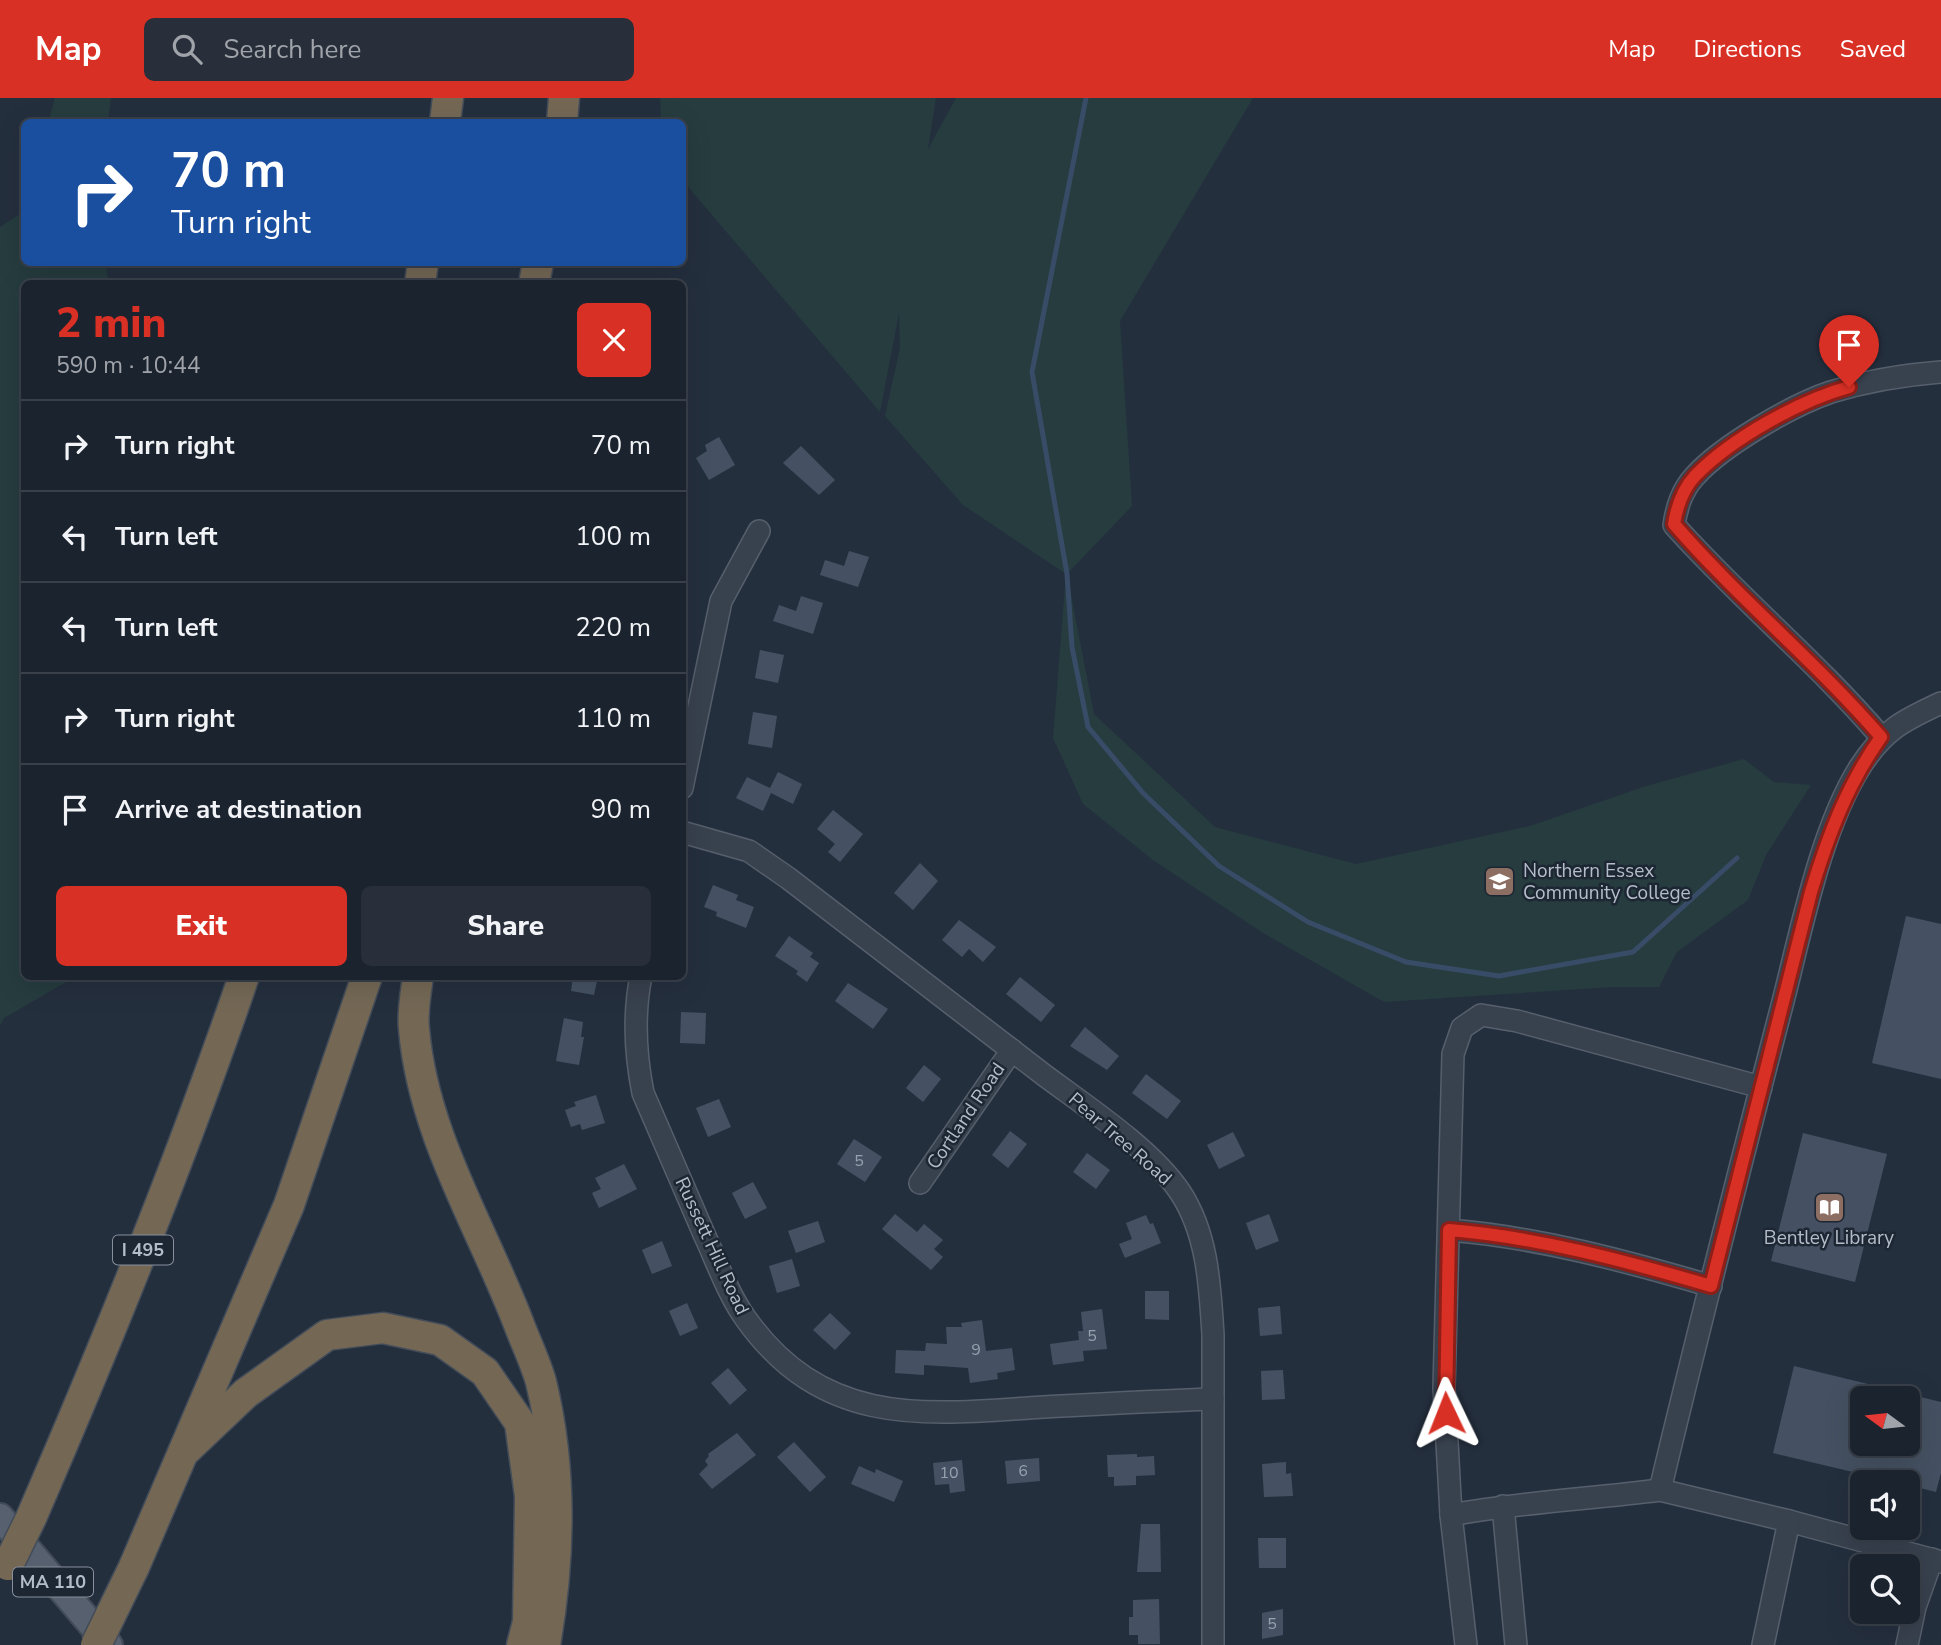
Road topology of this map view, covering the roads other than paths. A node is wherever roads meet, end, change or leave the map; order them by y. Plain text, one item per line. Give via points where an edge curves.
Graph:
1 (448, 98) edge
2 (564, 98) edge
3 (445, 119) edge
4 (562, 119) edge
5 (1941, 372) edge
6 (759, 531) dead end
7 (1941, 702) edge
8 (1881, 737) junction
9 (686, 769) edge
10 (686, 833) edge
11 (243, 980) edge
12 (367, 980) edge
13 (418, 980) edge
14 (641, 980) edge
15 (1012, 1050) junction
16 (1761, 1087) junction
17 (920, 1183) dead end
18 (1449, 1230) junction
19 (1711, 1286) junction
20 (1213, 1399) junction
21 (187, 1449) junction
22 (1660, 1490) junction
23 (1503, 1506) junction
24 (1451, 1515) junction
25 (0, 1517) edge
26 (1789, 1521) junction
27 (1936, 1561) edge
28 (4, 1573) edge
29 (96, 1645) edge
30 (109, 1645) edge
31 (522, 1645) edge
32 (545, 1645) edge
33 (1213, 1645) edge
34 (1466, 1645) edge
35 (1516, 1645) edge
36 (1763, 1645) edge
37 (1907, 1645) edge

1 - 3 highway
2 - 4 highway
5 - 8 street via 1891,376 1829,393 1782,415 1695,476 1678,502 1674,524
6 - 9 street via 721,601
7 - 8 street
8 - 16 street via 1858,769 1829,833
10 - 15 street, Pear Tree Road via 749,851
11 - 28 highway, I 495, bridge via 111,1334
12 - 21 highway via 289,1205
13 - 32 highway via 413,1028 430,1116 503,1281 541,1381 557,1484 554,1592
14 - 20 street, Russett Hill Road via 635,1027 643,1093 745,1318 796,1373 822,1389 872,1407 912,1412
15 - 17 street, Cortland Road
15 - 20 street, Pear Tree Road via 1131,1143 1181,1194 1206,1256
16 - 18 street via 1481,1015 1462,1028 1453,1054
16 - 19 street
18 - 19 street via 1497,1234
18 - 24 street via 1444,1388
19 - 22 street
20 - 33 street, Pear Tree Road
21 - 29 highway, bridge
21 - 31 highway via 247,1393 327,1335 383,1328 440,1340 485,1372 520,1423 530,1496 528,1622
22 - 23 street
22 - 26 street
23 - 24 street
23 - 35 street
24 - 34 street
25 - 30 main road, MA 110
26 - 27 street
26 - 36 street
27 - 37 street via 1915,1607

